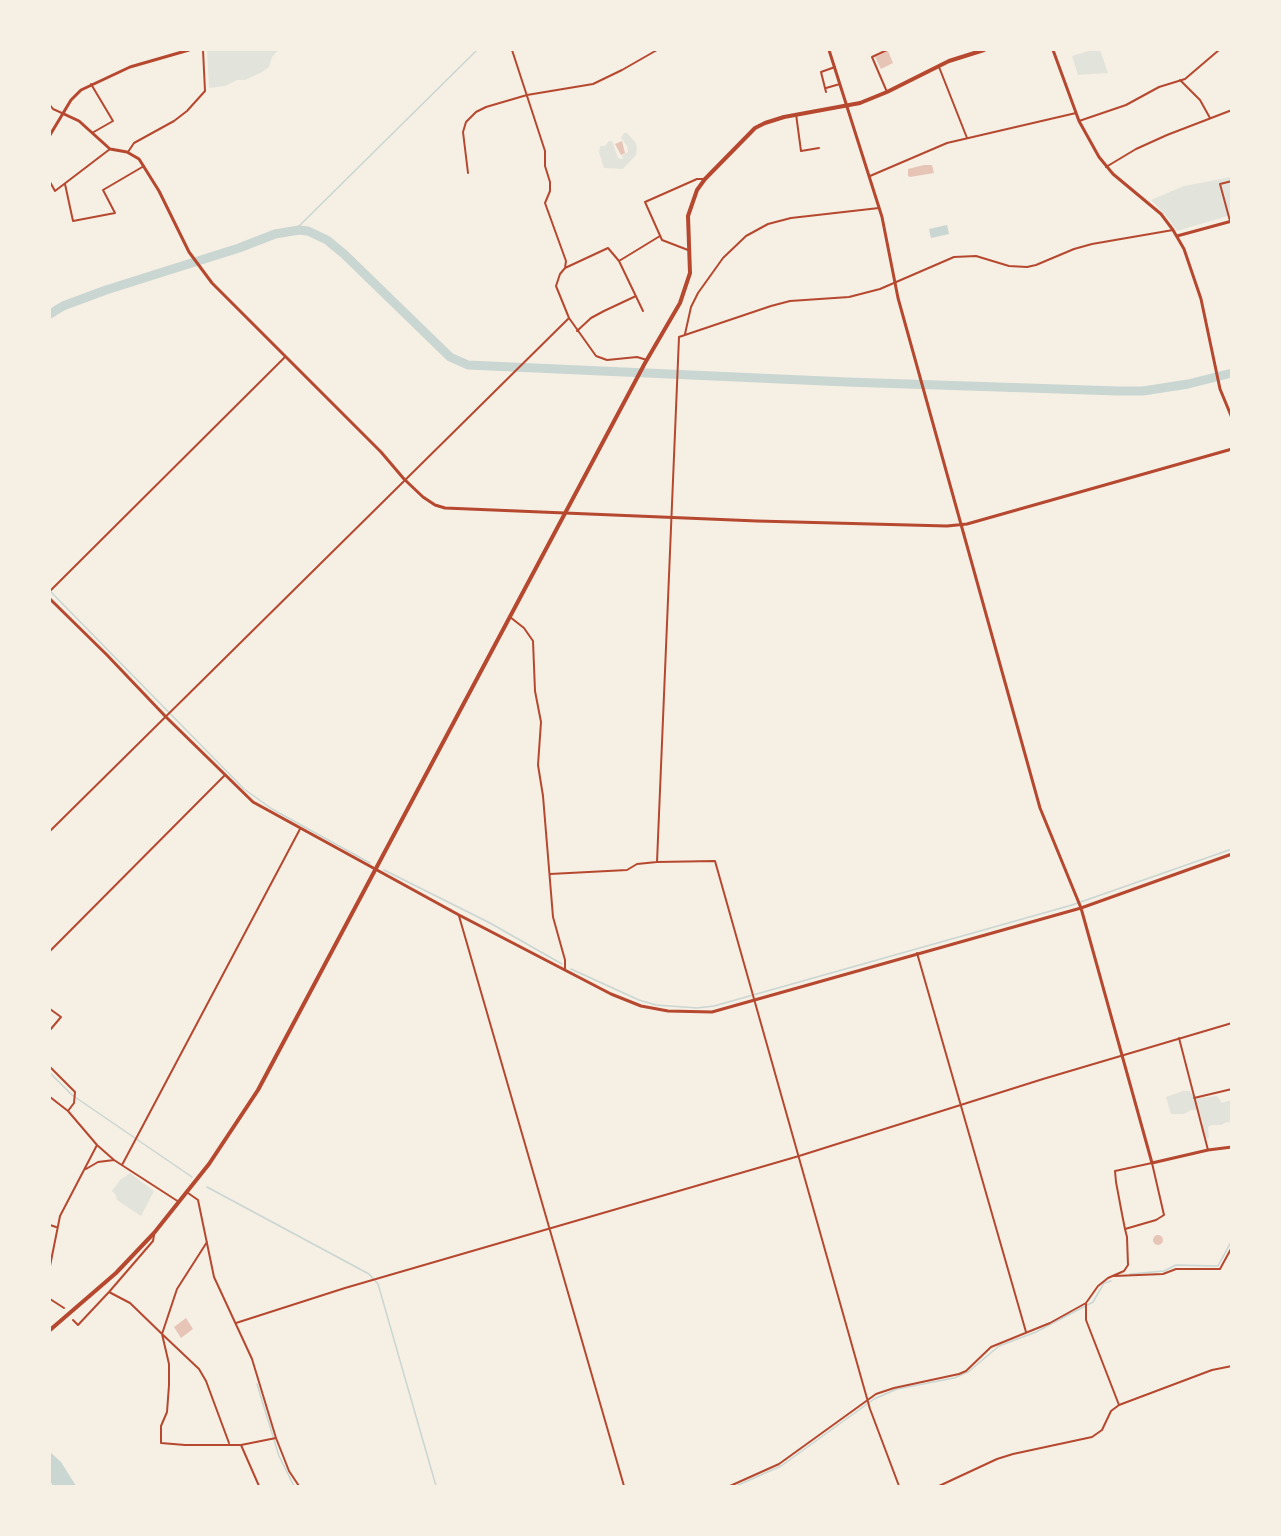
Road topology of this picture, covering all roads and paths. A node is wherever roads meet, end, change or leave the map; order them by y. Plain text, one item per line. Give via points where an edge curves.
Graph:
1 (189, 50) edge
2 (202, 50) edge
3 (512, 50) edge
4 (657, 50) edge
5 (829, 50) edge
6 (887, 50) edge
7 (984, 50) edge
8 (1053, 50) edge
9 (1218, 50) edge
10 (835, 67) junction
11 (939, 67) junction
12 (1180, 80) junction
13 (91, 84) junction
14 (840, 84) junction
15 (887, 92) junction
16 (527, 95) junction
17 (50, 105) edge
18 (848, 105) junction
19 (1232, 110) edge
20 (1076, 113) junction
21 (64, 114) junction
22 (796, 114) junction
23 (1210, 118) junction
24 (1079, 121) junction
25 (92, 133) junction
26 (50, 135) edge
27 (966, 138) junction
28 (819, 148) dead end
29 (110, 149) junction
30 (128, 152) junction
31 (144, 166) junction
32 (1106, 167) junction
33 (468, 173) dead end
34 (869, 176) junction
35 (705, 179) junction
36 (1232, 181) edge
37 (50, 182) edge
38 (65, 184) junction
39 (879, 208) junction
40 (1231, 221) edge
41 (1173, 230) junction
42 (660, 236) junction
43 (1177, 236) junction
44 (690, 250) junction
45 (619, 261) junction
46 (565, 268) junction
47 (895, 283) junction
48 (636, 296) junction
49 (643, 310) dead end
50 (569, 318) junction
51 (577, 331) junction
52 (685, 334) junction
53 (285, 357) junction
54 (646, 362) junction
55 (1232, 418) edge
56 (1232, 449) edge
57 (404, 479) junction
58 (566, 512) junction
59 (670, 516) junction
60 (962, 524) junction
61 (51, 590) edge
62 (50, 599) edge
63 (510, 617) junction
64 (166, 716) junction
65 (225, 775) junction
66 (300, 829) junction
67 (50, 831) edge
68 (1232, 854) edge
69 (657, 862) junction
70 (376, 870) junction
71 (550, 874) junction
72 (1081, 908) junction
73 (459, 915) junction
74 (50, 951) edge
75 (917, 953) junction
76 (564, 971) junction
77 (753, 999) junction
78 (50, 1009) edge
79 (1232, 1023) edge
80 (50, 1030) edge
81 (1179, 1038) junction
82 (1123, 1056) junction
83 (50, 1068) edge
84 (1232, 1089) edge
85 (50, 1097) edge
86 (1194, 1098) junction
87 (961, 1104) junction
88 (68, 1111) junction
89 (97, 1145) junction
90 (1232, 1147) edge
91 (1208, 1150) junction
92 (799, 1156) junction
93 (114, 1160) junction
94 (1152, 1163) junction
95 (122, 1165) junction
96 (84, 1169) junction
97 (187, 1193) junction
98 (179, 1203) junction
99 (50, 1225) edge
100 (56, 1227) junction
101 (550, 1228) junction
102 (1125, 1229) junction
103 (154, 1233) junction
104 (207, 1242) junction
105 (1232, 1247) edge
106 (50, 1266) edge
107 (1114, 1276) junction
108 (109, 1292) junction
109 (50, 1299) edge
110 (1086, 1303) junction
111 (63, 1308) dead end
112 (73, 1320) dead end
113 (236, 1323) junction
114 (50, 1330) edge
115 (1026, 1332) junction
116 (162, 1334) junction
117 (1232, 1366) edge
118 (868, 1401) junction
119 (1119, 1406) junction
120 (276, 1438) junction
121 (229, 1444) junction
122 (242, 1445) junction
123 (259, 1486) edge
124 (299, 1486) edge
125 (624, 1486) edge
126 (730, 1486) edge
127 (899, 1486) edge
128 (939, 1486) edge

1 - 13 street via 130,67
2 - 30 street via 205,91 187,111 134,143
3 - 16 street
4 - 16 street via 593,84
5 - 10 street
6 - 15 street via 872,57
7 - 11 main road
8 - 20 street
9 - 12 street
10 - 14 street
10 - 14 street via 821,72 826,90
11 - 15 main road
11 - 27 street
12 - 23 street via 1202,103
12 - 24 street
13 - 21 street via 76,94
13 - 25 street via 113,121
14 - 18 street
15 - 18 main road
16 - 33 street via 486,107 466,122 463,140
16 - 46 street via 550,182 545,203 564,250
17 - 21 street
18 - 22 main road
18 - 34 street
19 - 23 street
20 - 24 street
20 - 27 street
21 - 25 street
21 - 26 street
22 - 28 street via 801,151
22 - 35 main road via 755,128
23 - 32 street via 1136,149
24 - 32 street
25 - 29 street
27 - 34 street via 936,146
29 - 30 street
29 - 38 street
30 - 31 street
31 - 38 street via 103,190 115,213 73,221
31 - 53 street via 203,272
32 - 41 street via 1148,202
34 - 39 street
35 - 42 street via 696,178 645,202
35 - 44 main road via 690,210
36 - 40 street via 1220,184
37 - 38 street via 55,191
39 - 47 street
39 - 52 street via 792,218 768,224 746,236 723,258 699,292
40 - 43 street
41 - 43 street
41 - 47 street via 1092,244 1027,267 959,256
42 - 44 street
42 - 45 street
43 - 55 street via 1201,299 1220,387
44 - 54 main road via 690,273 684,295
45 - 46 street via 608,248
45 - 48 street
46 - 50 street via 556,286
47 - 52 street via 849,297 790,301
47 - 60 street
48 - 49 street
48 - 51 street via 591,318
50 - 51 street
50 - 57 street
51 - 54 street via 600,358 640,357
52 - 59 street via 678,339
53 - 57 street
53 - 61 street
54 - 58 main road
56 - 60 street
57 - 58 street via 427,501 445,508
57 - 64 street
58 - 59 street
58 - 63 main road
59 - 60 street via 932,527
59 - 69 street
60 - 72 street via 1040,808
62 - 64 street
63 - 70 main road
63 - 71 street via 533,642 541,722 538,765
64 - 65 street
64 - 67 street
65 - 66 street via 253,802
65 - 74 street
66 - 70 street
66 - 95 street
68 - 72 street
69 - 71 street via 637,864 627,870
69 - 77 street via 714,861
70 - 73 street
70 - 97 main road via 258,1090
71 - 76 street via 553,917 565,960
72 - 75 street
72 - 82 street
73 - 76 street
73 - 101 street
75 - 77 street
75 - 87 street
76 - 77 street via 641,1006 668,1011 712,1012
77 - 92 street
78 - 80 street via 61,1017
79 - 81 street
81 - 82 street
81 - 86 street
82 - 87 street
82 - 94 street
83 - 88 street via 75,1092
84 - 86 street
85 - 88 street
86 - 91 street
87 - 92 street
87 - 115 street
88 - 89 street
89 - 93 street
89 - 96 street
90 - 91 street
91 - 94 street
92 - 101 street
92 - 118 street
93 - 95 street
93 - 96 street
94 - 102 street via 1164,1215
94 - 102 street via 1115,1171
95 - 98 street
96 - 100 street
97 - 98 main road
97 - 104 street via 198,1200
98 - 103 main road
99 - 100 street
100 - 106 street
101 - 113 street
101 - 125 street
102 - 107 street via 1128,1265
103 - 108 street via 153,1241
103 - 114 main road via 116,1273
104 - 113 street via 214,1277
104 - 116 street via 177,1289
105 - 107 street via 1220,1269
107 - 110 street via 1098,1286
108 - 112 street via 78,1325
108 - 116 street via 130,1303
109 - 111 street
110 - 115 street
110 - 119 street via 1086,1320
113 - 120 street via 252,1359
115 - 118 street via 991,1347 966,1371 894,1388
116 - 121 street via 199,1369
116 - 121 street via 169,1385 161,1443
117 - 119 street
118 - 126 street via 780,1464
118 - 127 street
119 - 128 street via 1092,1437 1013,1454
120 - 122 street
120 - 124 street
121 - 122 street
122 - 123 street

